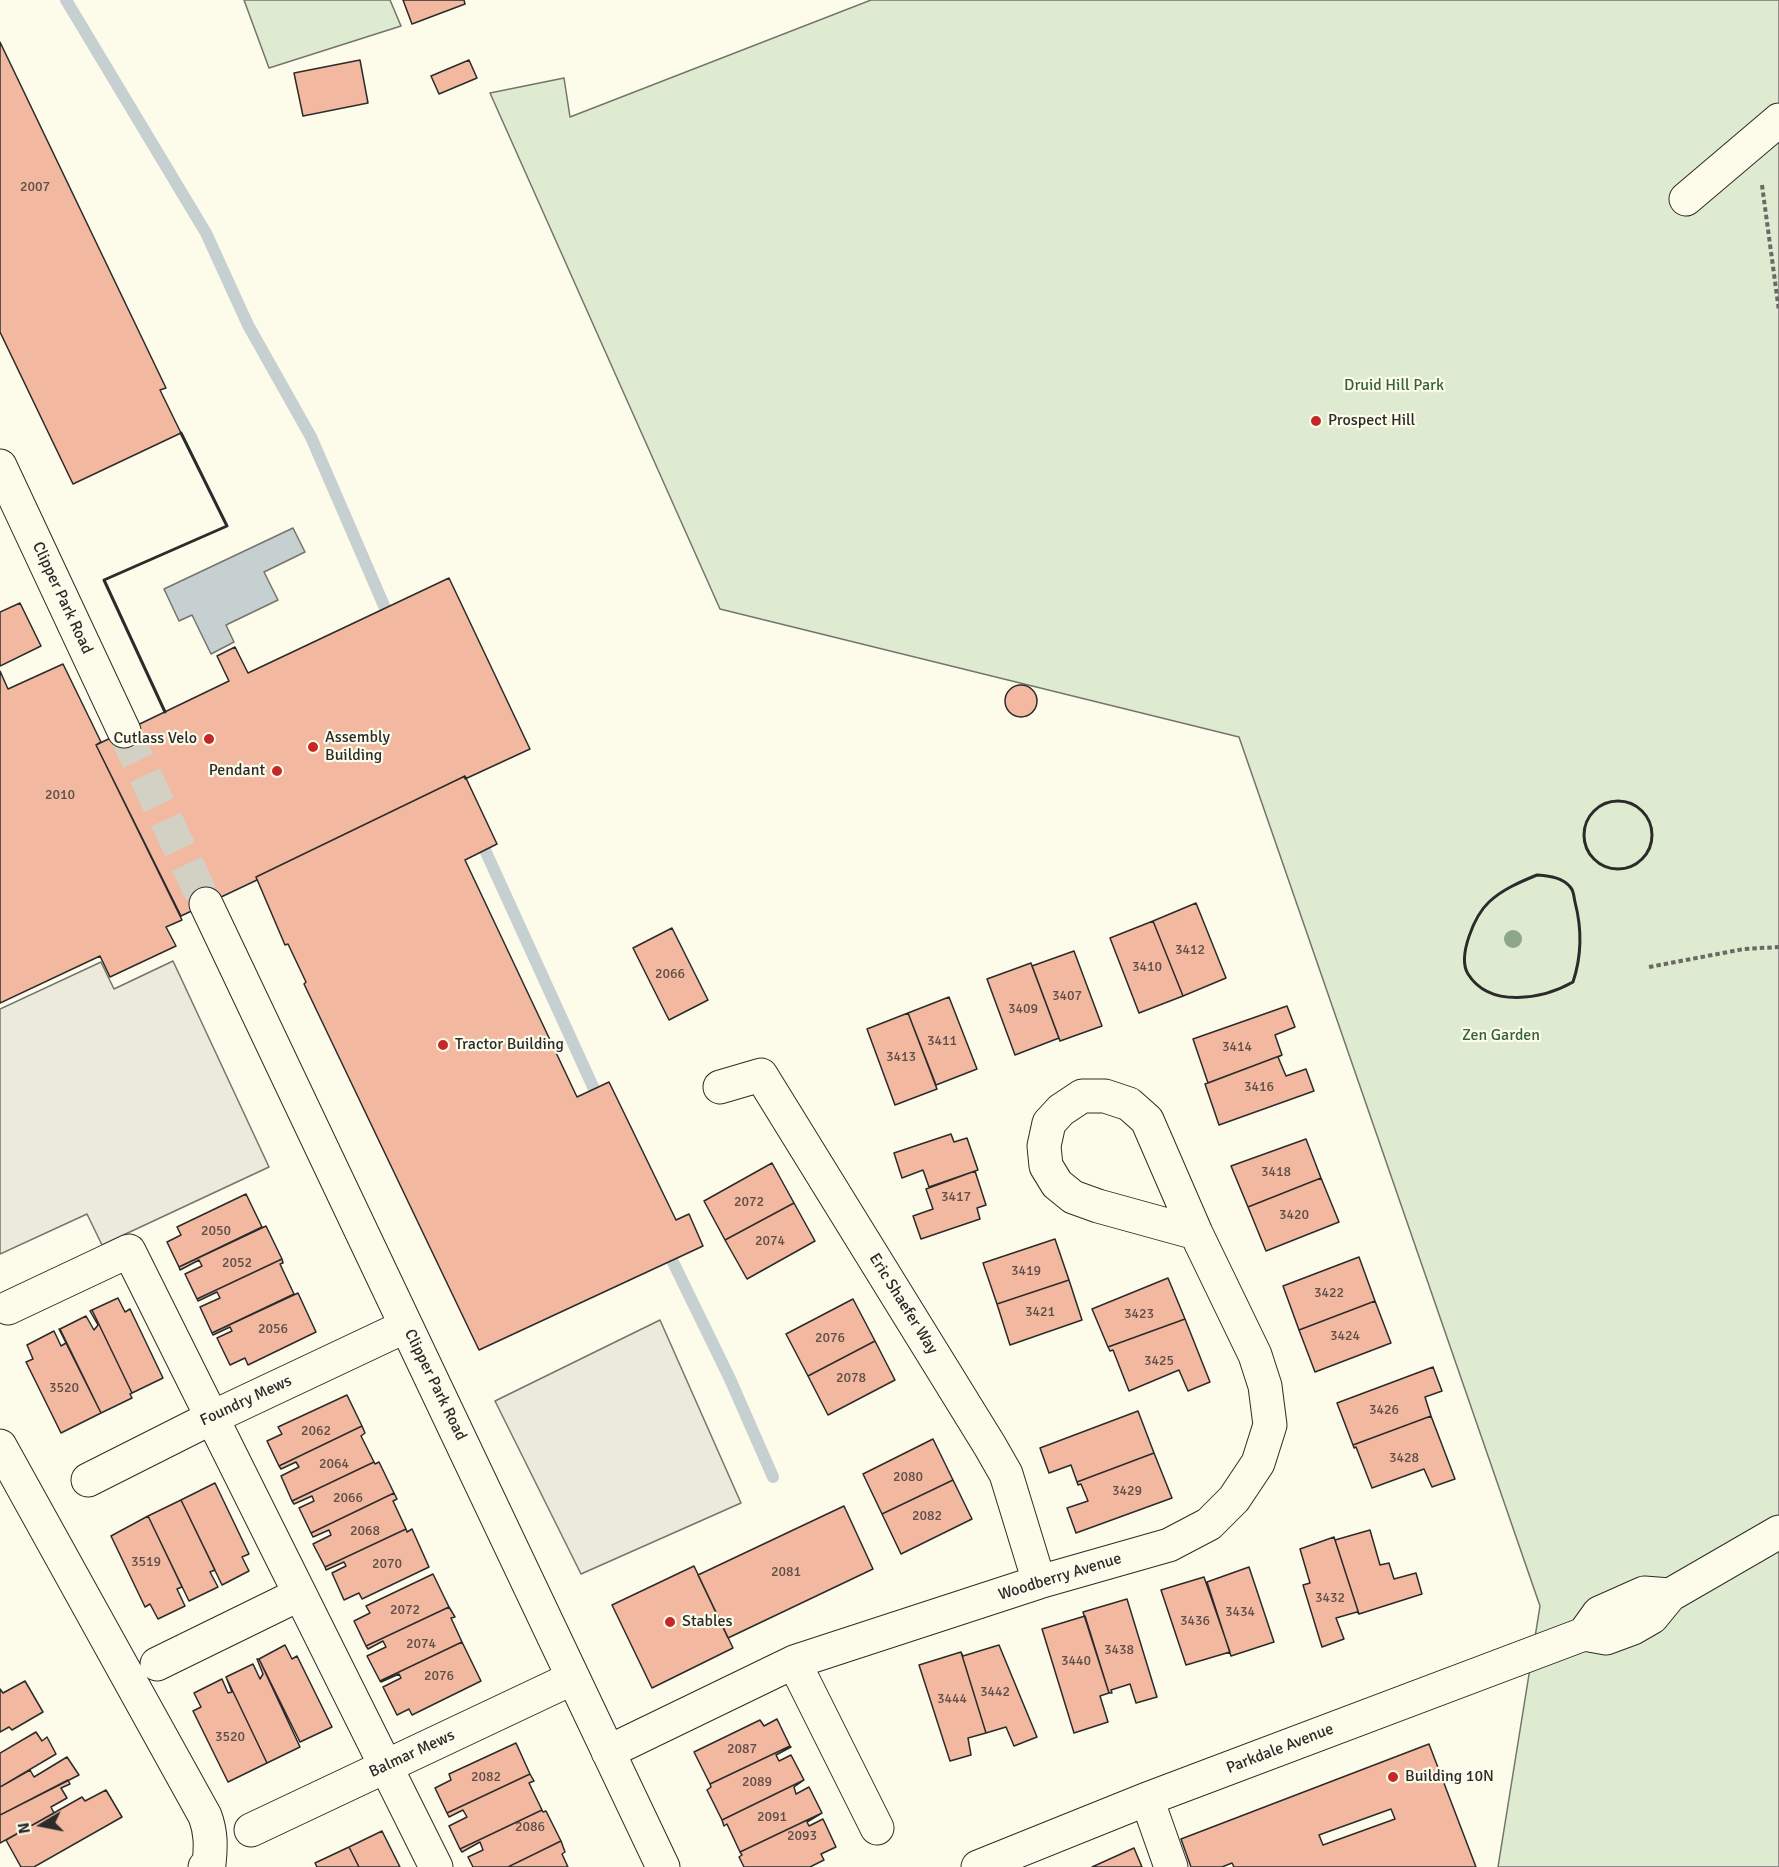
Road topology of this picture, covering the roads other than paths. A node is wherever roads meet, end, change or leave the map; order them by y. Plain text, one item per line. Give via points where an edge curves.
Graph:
1 (1768, 130) edge
2 (1686, 199) dead end
3 (0, 466) edge
4 (124, 731) tunnel mouth
5 (206, 904) tunnel mouth
6 (720, 1087) dead end
7 (1196, 1233) junction
8 (8, 1308) dead end
9 (406, 1326) junction
10 (213, 1417) junction
11 (0, 1446) edge
12 (88, 1480) dead end
13 (1779, 1532) edge
14 (1039, 1582) junction
15 (300, 1594) junction
16 (794, 1662) junction
17 (157, 1664) dead end
18 (573, 1678) junction
19 (608, 1752) junction
20 (385, 1766) junction
21 (1147, 1799) junction
22 (877, 1828) dead end
23 (251, 1830) dead end
24 (205, 1867) edge
25 (436, 1867) edge
26 (663, 1867) edge
27 (978, 1867) edge
28 (1171, 1867) edge

1 - 2 street
3 - 4 street, Clipper Park Road
5 - 9 street, Clipper Park Road
6 - 14 street, Eric Shaefer Way via 761,1075 995,1455 1018,1509
7 - 7 street, Woodberry Avenue via 1147,1120 1129,1104 1105,1096 1082,1096 1049,1123 1044,1146 1046,1166 1073,1197
7 - 14 street, Woodberry Avenue via 1239,1318 1265,1386 1270,1425 1258,1462 1234,1499 1209,1524 1169,1545
8 - 10 street via 129,1251
9 - 10 street, Foundry Mews
9 - 18 street, Clipper Park Road
10 - 12 street, Foundry Mews
10 - 15 street
11 - 24 street via 205,1816 211,1843 209,1864
13 - 21 street, Parkdale Avenue via 1670,1595 1644,1593 1599,1613 1584,1634
14 - 16 street, Woodberry Avenue
15 - 17 street
15 - 20 street
16 - 19 street, Woodberry Avenue
16 - 22 street
18 - 19 street, Clipper Park Road
18 - 20 street, Balmar Mews
19 - 26 street, Clipper Park Road
20 - 23 street, Balmar Mews
20 - 25 street
21 - 27 street, Parkdale Avenue
21 - 28 street

